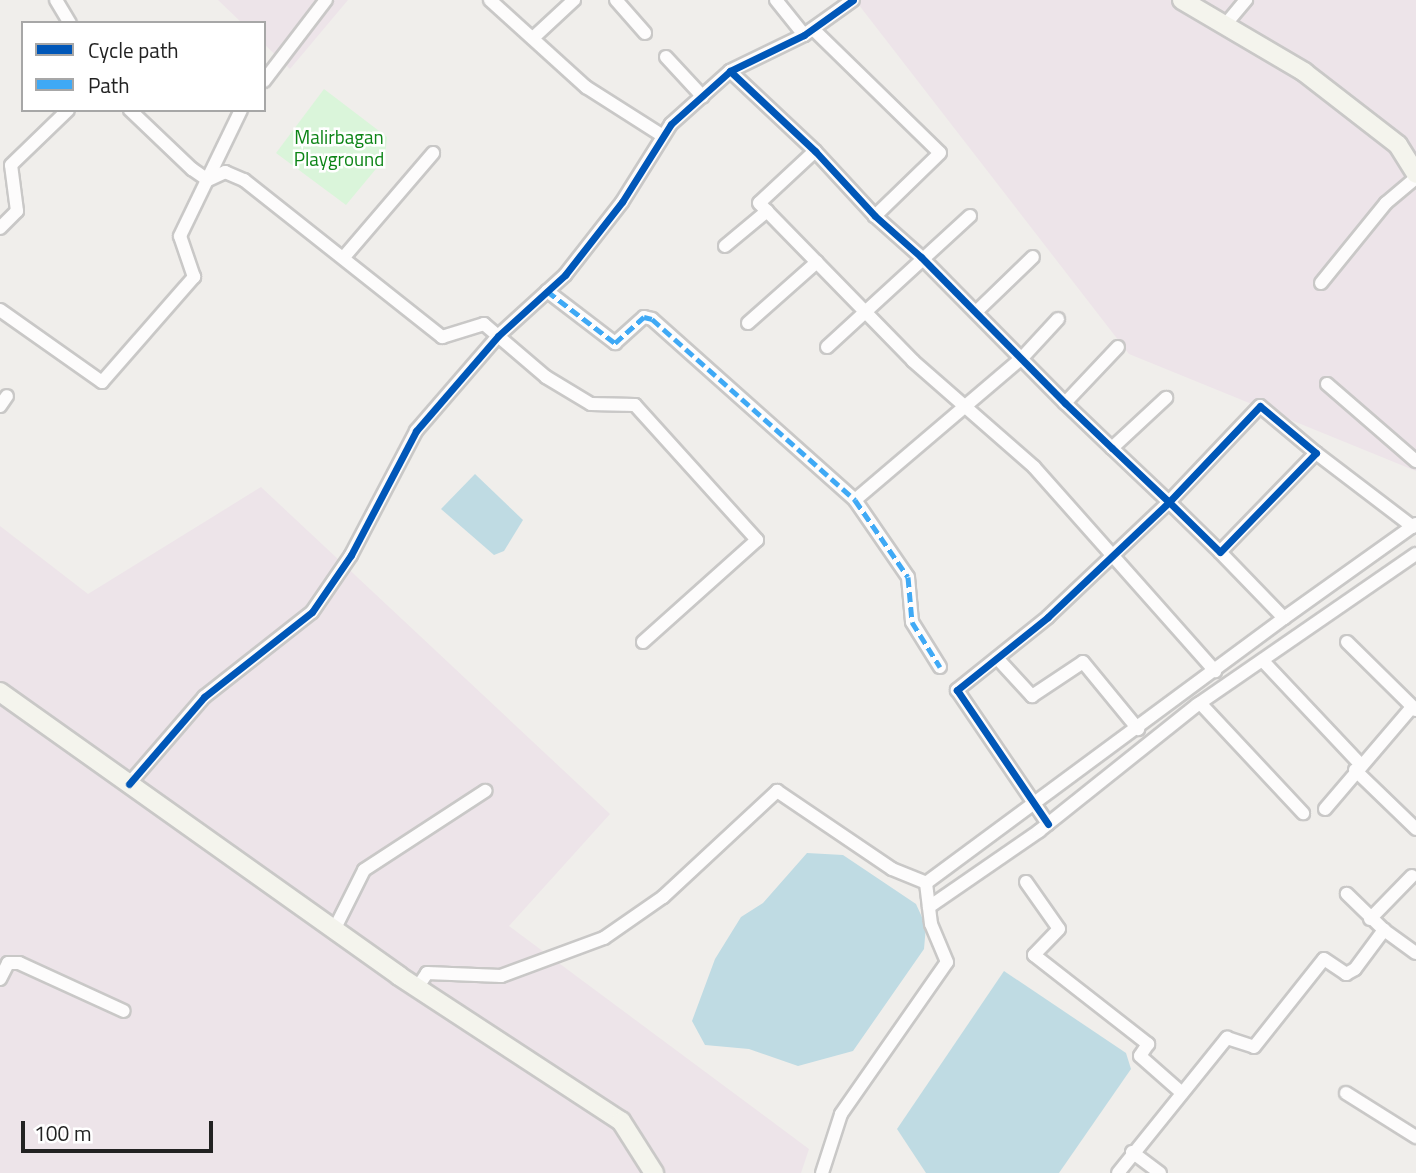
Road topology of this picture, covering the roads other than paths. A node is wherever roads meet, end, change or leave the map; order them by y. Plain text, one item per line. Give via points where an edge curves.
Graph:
1 (56, 0) edge
2 (326, 0) edge
3 (490, 0) edge
4 (573, 0) edge
5 (617, 0) edge
6 (776, 0) edge
7 (853, 0) edge
8 (1182, 0) edge
9 (1246, 0) edge
10 (69, 21) edge
11 (1225, 25) junction
12 (809, 32) junction
13 (645, 33) dead end
14 (533, 38) junction
15 (666, 57) dead end
16 (730, 71) junction
17 (266, 78) edge
18 (703, 97) junction
19 (66, 112) edge
20 (132, 112) edge
21 (240, 112) edge
22 (663, 136) junction
23 (815, 151) junction
24 (433, 153) dead end
25 (1416, 176) edge
26 (208, 180) junction
27 (767, 211) junction
28 (875, 216) junction
29 (970, 216) dead end
30 (0, 229) edge
31 (725, 246) dead end
32 (344, 257) junction
33 (921, 257) junction
34 (1033, 257) dead end
35 (817, 262) junction
36 (1321, 283) dead end
37 (547, 291) junction
38 (0, 310) edge
39 (865, 310) junction
40 (976, 312) junction
41 (1058, 319) dead end
42 (748, 323) dead end
43 (498, 336) junction
44 (827, 347) dead end
45 (1118, 347) dead end
46 (1022, 358) junction
47 (1327, 384) dead end
48 (1167, 398) dead end
49 (1065, 403) junction
50 (966, 407) junction
51 (1112, 448) junction
52 (1316, 453) junction
53 (1416, 461) edge
54 (855, 500) junction
55 (1168, 502) junction
56 (1414, 526) edge
57 (1220, 552) junction
58 (1416, 554) edge
59 (1110, 555) junction
60 (1284, 618) junction
61 (643, 642) dead end
62 (1347, 642) dead end
63 (998, 658) junction
64 (1263, 661) junction
65 (940, 667) dead end
66 (1215, 671) junction
67 (0, 692) edge
68 (1200, 703) junction
69 (1414, 708) edge
70 (1138, 729) junction
71 (1357, 767) junction
72 (129, 784) junction
73 (485, 791) dead end
74 (1036, 807) junction
75 (1325, 809) dead end
76 (1303, 813) dead end
77 (1048, 824) junction
78 (1416, 829) edge
79 (1415, 875) edge
80 (1026, 882) dead end
81 (926, 883) junction
82 (1348, 894) dead end
83 (929, 907) junction
84 (1370, 919) junction
85 (334, 930) junction
86 (1384, 930) junction
87 (1416, 953) edge
88 (4, 959) edge
89 (0, 979) edge
90 (417, 988) junction
91 (124, 1011) dead end
92 (1182, 1093) junction
93 (1346, 1093) dead end
94 (1416, 1137) edge
95 (1132, 1152) junction
96 (654, 1173) edge
97 (822, 1173) edge
98 (1118, 1173) edge
99 (1160, 1173) edge

1 - 10 street
2 - 17 street
3 - 14 street
4 - 14 street
5 - 13 street
6 - 12 street
7 - 12 street
8 - 11 street
9 - 11 street
11 - 25 street via 1304,72 1367,120 1398,145
12 - 16 street
12 - 28 street via 940,153
14 - 22 street via 586,87
15 - 18 street
16 - 18 street
16 - 23 street
18 - 22 street
19 - 30 street via 11,165 17,211
20 - 26 street
21 - 26 street
22 - 37 street via 622,202
23 - 27 street via 759,203
23 - 28 street
24 - 32 street
25 - 36 street via 1386,203
26 - 32 street via 225,172 244,180
26 - 38 street via 180,236 194,277 102,383
27 - 31 street
27 - 35 street
28 - 33 street
29 - 33 street
32 - 43 street via 442,338 477,322
33 - 39 street
33 - 40 street
34 - 40 street
35 - 39 street
35 - 42 street
37 - 43 street
37 - 54 street via 615,344 644,317 652,319
39 - 44 street
39 - 50 street
40 - 46 street
41 - 46 street
43 - 61 street via 546,377 592,404 635,405 757,540
43 - 72 street via 416,431 351,555 312,612 204,696
45 - 49 street
46 - 49 street
46 - 50 street
47 - 53 street
48 - 51 street
49 - 51 street
50 - 54 street
50 - 59 street via 1034,467
51 - 55 street
52 - 55 street via 1260,407
52 - 56 street
52 - 57 street
54 - 65 street via 908,577 912,622
55 - 57 street
55 - 59 street
56 - 60 street
57 - 60 street
58 - 64 street
59 - 63 street
59 - 66 street
60 - 66 street
62 - 69 street
63 - 70 street via 1032,696 1083,662
63 - 74 street via 957,690
64 - 68 street
64 - 71 street
66 - 70 street
67 - 72 street
68 - 76 street
68 - 77 street
69 - 71 street
70 - 74 street
71 - 75 street
71 - 78 street
72 - 85 street
73 - 85 street via 364,870
74 - 77 street
74 - 81 street
77 - 83 street
79 - 84 street
80 - 92 street via 1059,929 1034,955 1148,1044 1140,1056
81 - 83 street
81 - 90 street via 892,869 777,791 764,796 663,897 604,938 501,976 427,973
82 - 84 street
83 - 97 street via 947,962 841,1114
84 - 86 street
85 - 90 street
86 - 87 street
86 - 92 street via 1350,975 1324,959 1254,1047 1227,1038
88 - 89 street
88 - 91 street via 68,981
90 - 96 street via 621,1121
92 - 95 street
93 - 94 street
95 - 98 street
95 - 99 street

